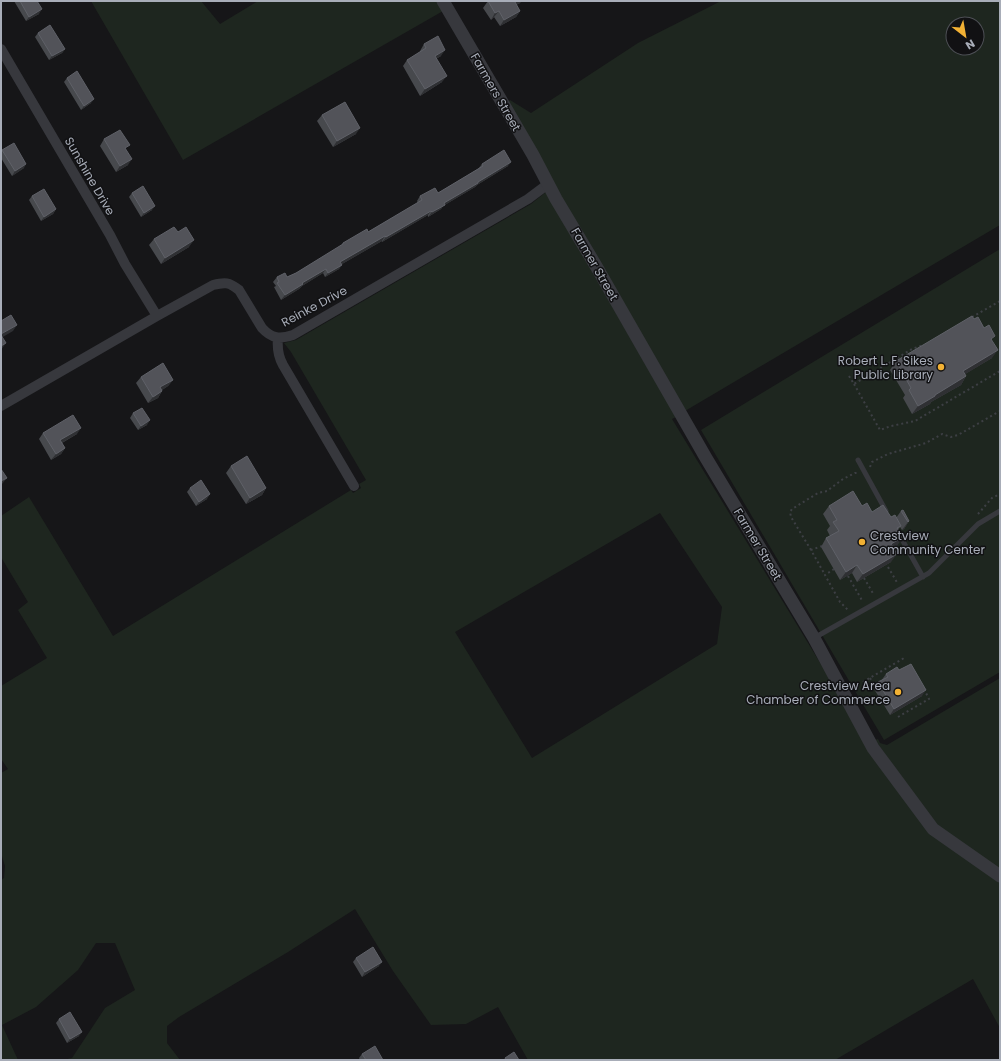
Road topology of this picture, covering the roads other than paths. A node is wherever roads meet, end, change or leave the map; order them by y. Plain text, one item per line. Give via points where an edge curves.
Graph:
1 (443, 1) edge
2 (1, 49) edge
3 (548, 184) junction
4 (157, 316) junction
5 (278, 338) junction
6 (1, 406) edge
7 (858, 460) dead end
8 (354, 486) dead end
9 (1000, 511) edge
10 (888, 514) edge
11 (896, 528) edge
12 (923, 576) junction
13 (814, 638) junction
14 (1000, 876) edge

1 - 3 street, Farmers Street
2 - 4 street, Sunshine Drive
3 - 5 street, Reinke Drive via 528,199 293,335
3 - 13 street, Farmer Street via 710,465
4 - 5 street, Reinke Drive via 223,282 238,290 267,334
4 - 6 street, Reinke Drive
5 - 8 street via 279,358
7 - 10 lane
9 - 12 lane via 978,524
11 - 12 lane
12 - 13 lane
13 - 14 street, Farmer Street via 873,748 933,829

